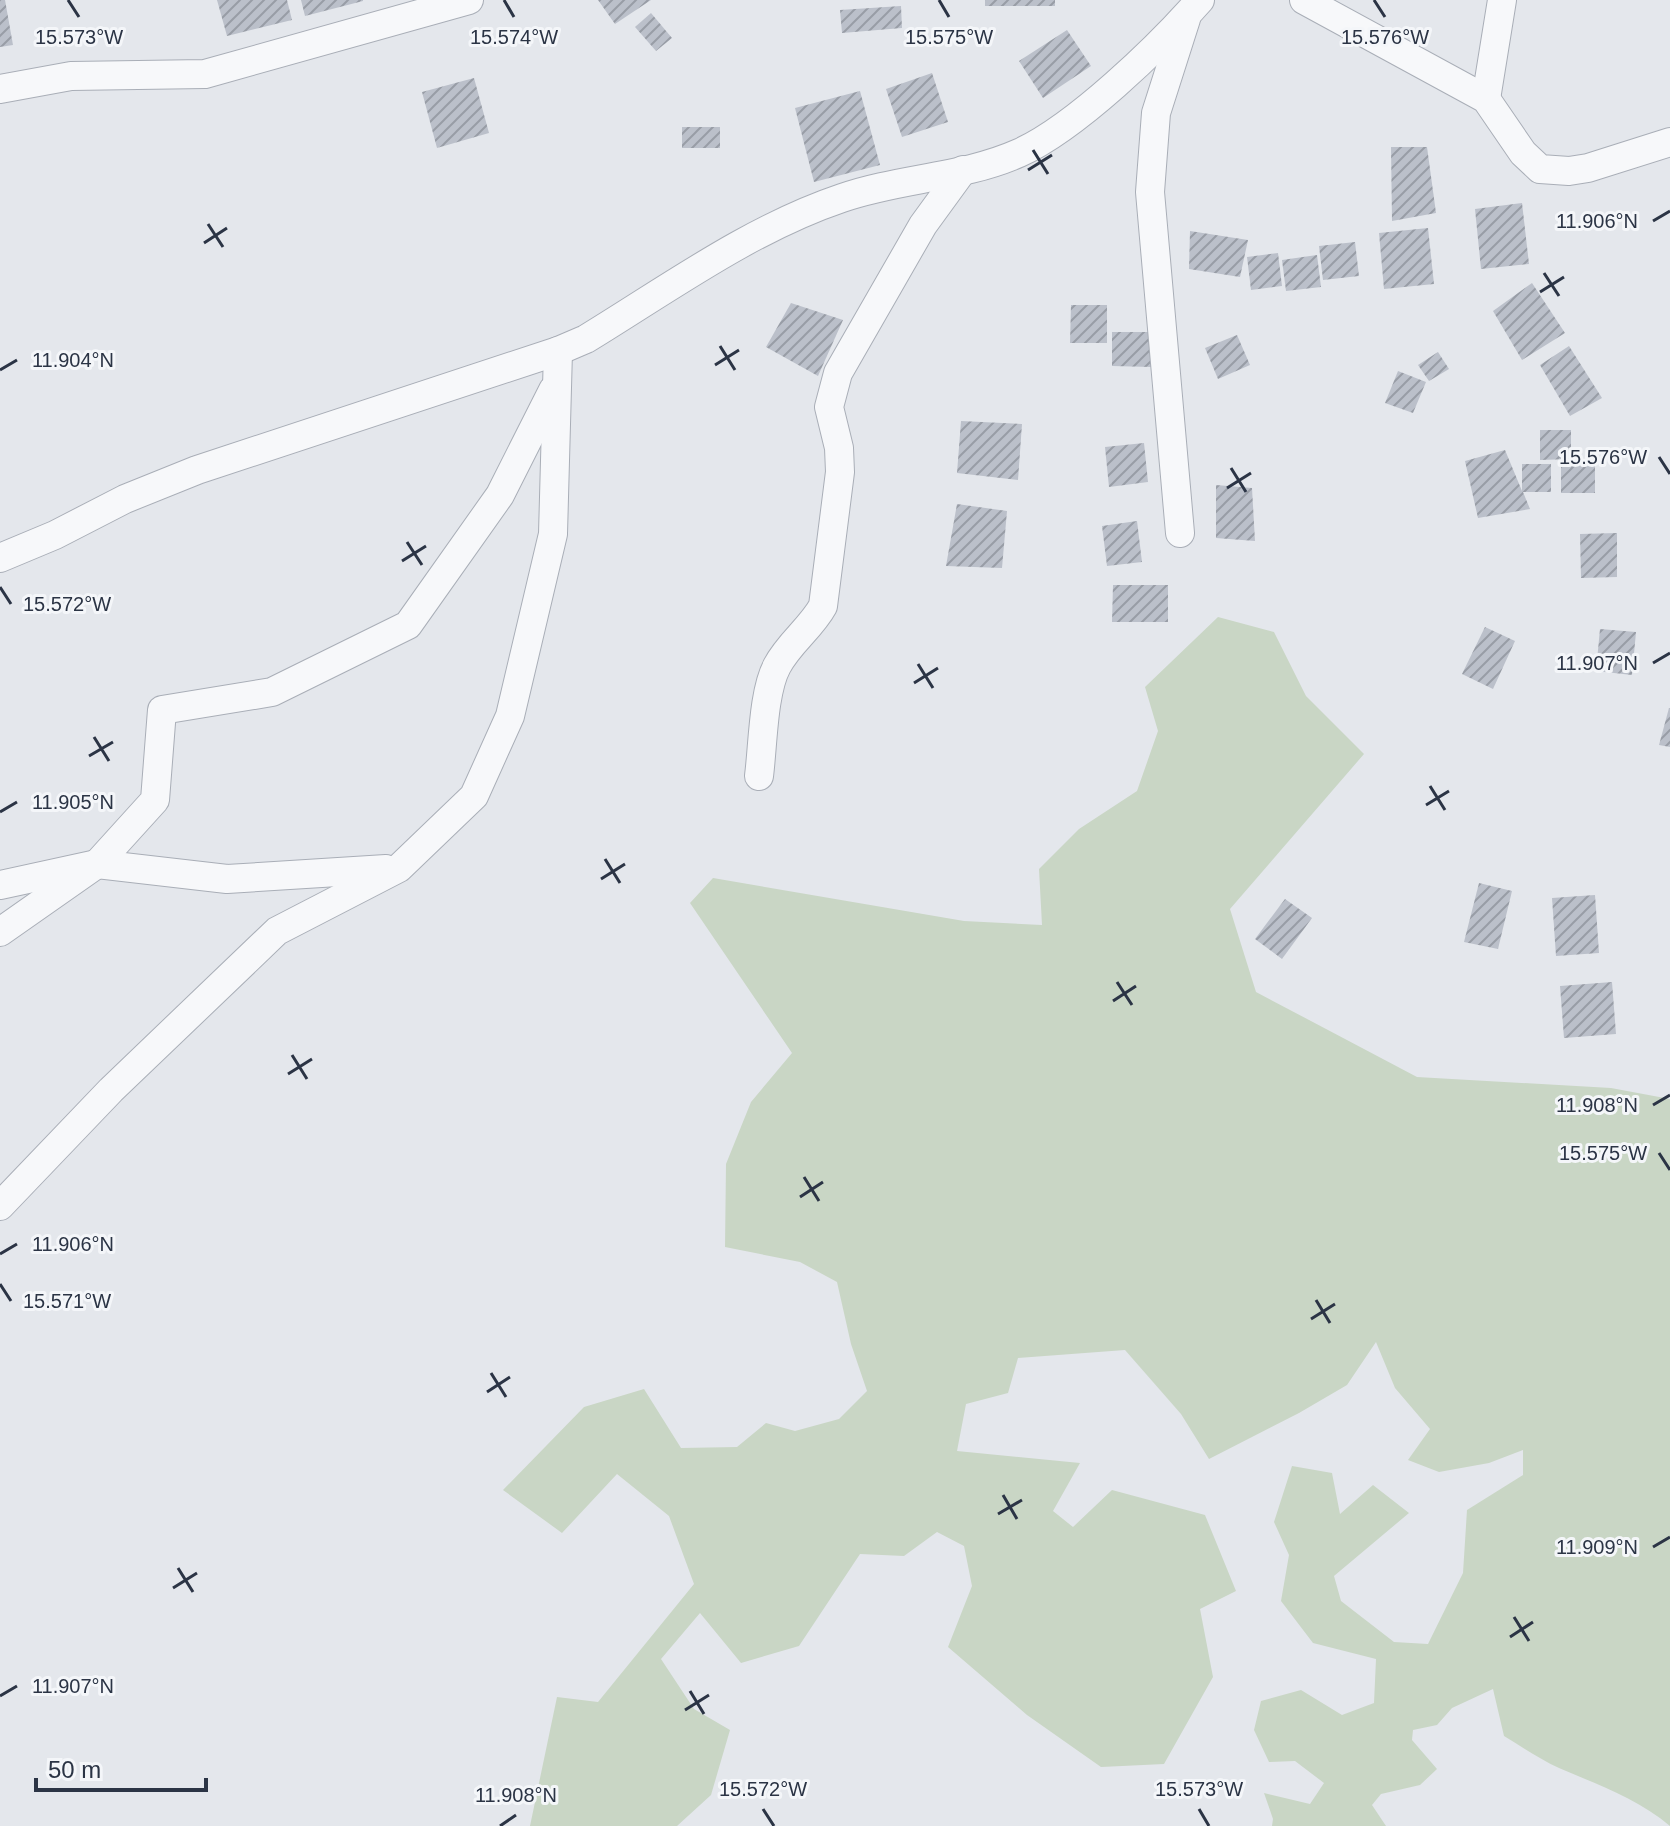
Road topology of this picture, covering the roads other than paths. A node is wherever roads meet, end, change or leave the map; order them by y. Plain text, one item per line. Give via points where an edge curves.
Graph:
1 (469, 0) edge
2 (1304, 0) edge
3 (1502, 0) edge
4 (1194, 7) edge
5 (0, 89) edge
6 (1486, 99) junction
7 (1670, 142) edge
8 (963, 170) junction
9 (558, 351) junction
10 (557, 382) junction
11 (1180, 533) dead end
12 (0, 558) edge
13 (759, 776) dead end
14 (97, 864) junction
15 (399, 868) junction
16 (0, 885) edge
17 (0, 932) edge
18 (0, 1206) edge

1 - 5 street via 205,74 71,76
2 - 6 street
3 - 6 street
4 - 8 street via 1059,129 1019,153
4 - 11 street via 1156,113 1150,192
6 - 7 street via 1540,169 1588,168
8 - 9 street via 842,198 760,233
8 - 13 street via 923,225 830,396 840,472 823,606 778,663 768,686
9 - 10 street
9 - 12 street via 197,470
10 - 14 street via 500,495 408,625 272,692 162,710 155,800
10 - 15 street via 553,534 510,716 474,796
14 - 15 street via 227,879
14 - 16 street
14 - 17 street
15 - 18 street via 277,931 111,1090

